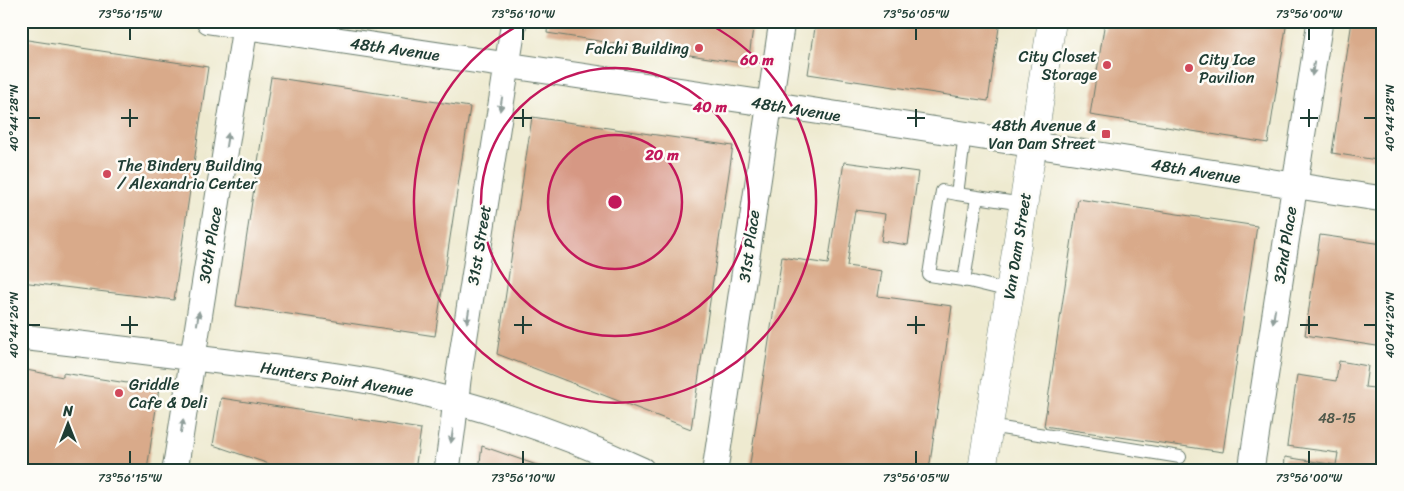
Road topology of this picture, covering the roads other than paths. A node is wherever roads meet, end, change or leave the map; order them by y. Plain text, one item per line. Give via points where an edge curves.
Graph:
1 (209, 21) edge
2 (514, 21) edge
3 (782, 21) edge
4 (1052, 21) edge
5 (1320, 21) edge
6 (245, 24) edge
7 (507, 66) junction
8 (770, 104) junction
9 (965, 134) junction
10 (1032, 145) junction
11 (1294, 186) junction
12 (956, 194) junction
13 (977, 197) junction
14 (1383, 199) edge
15 (1023, 204) junction
16 (964, 281) junction
17 (1010, 291) junction
18 (21, 337) edge
19 (192, 357) junction
20 (456, 402) junction
21 (989, 426) junction
22 (1180, 457) dead end
23 (175, 470) edge
24 (446, 470) edge
25 (642, 470) edge
26 (715, 470) edge
27 (982, 470) edge
28 (1251, 470) edge

1 - 6 street, 48th Avenue
2 - 7 street, 31st Street
3 - 8 street, 31st Place
4 - 10 main road, Van Dam Street
5 -> 11 street, 32nd Place
6 - 7 street, 48th Avenue
19 -> 6 street, 30th Place
7 - 8 street, 48th Avenue
7 -> 20 street, 31st Street
8 - 9 street, 48th Avenue
8 - 26 street, 31st Place
9 - 10 street, 48th Avenue
9 - 12 lane
10 - 11 street, 48th Avenue
10 - 15 main road, Van Dam Street
11 - 14 street, 48th Avenue
11 -> 28 street, 32nd Place
12 - 13 lane
12 - 16 lane via 942,191 929,275
13 - 15 lane
13 - 16 lane
15 - 17 main road, Van Dam Street
16 - 17 lane
17 - 21 main road, Van Dam Street
18 - 19 street, Hunters Point Avenue
19 - 20 street, Hunters Point Avenue via 352,379
23 -> 19 street, 30th Place
20 -> 24 street, 31st Street
20 - 25 street, Hunters Point Avenue via 557,434
21 - 22 lane
21 - 27 main road, Van Dam Street

